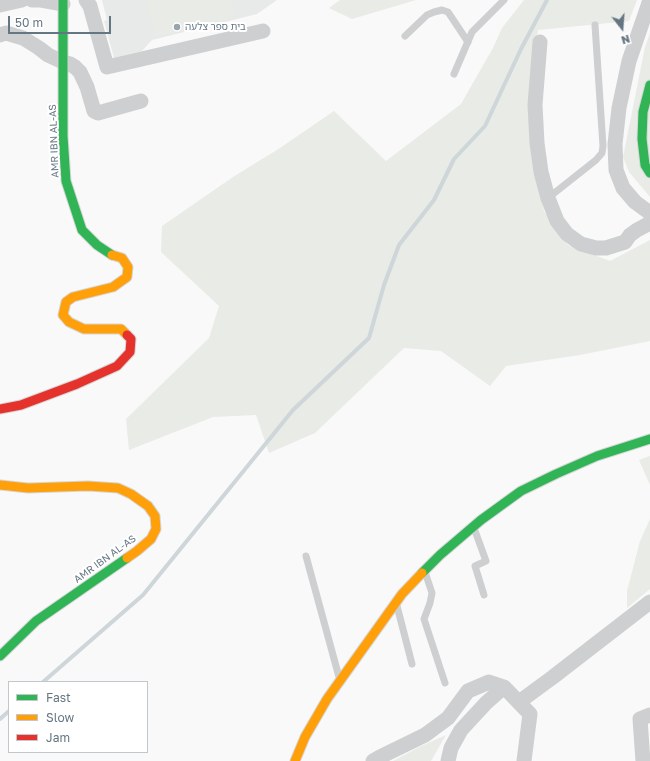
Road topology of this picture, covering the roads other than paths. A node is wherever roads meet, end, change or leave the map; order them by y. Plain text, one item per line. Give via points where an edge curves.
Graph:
1 (22, 0) edge
2 (32, 0) edge
3 (86, 0) edge
4 (504, 0) edge
5 (650, 0) edge
6 (63, 2) edge
7 (0, 5) edge
8 (595, 25) dead end
9 (263, 31) dead end
10 (0, 35) edge
11 (405, 36) dead end
12 (468, 42) junction
13 (540, 42) dead end
14 (63, 62) junction
15 (454, 74) dead end
16 (650, 85) edge
17 (141, 101) dead end
18 (650, 173) edge
19 (548, 198) junction
20 (650, 213) edge
21 (650, 223) edge
22 (0, 409) edge
23 (650, 439) edge
24 (0, 485) edge
25 (473, 526) junction
26 (306, 556) dead end
27 (424, 571) junction
28 (484, 595) dead end
29 (396, 602) junction
30 (650, 602) edge
31 (0, 656) edge
32 (412, 664) dead end
33 (340, 681) junction
34 (445, 682) dead end
35 (504, 687) junction
36 (519, 702) junction
37 (650, 714) edge
38 (295, 761) edge
39 (373, 761) edge
40 (448, 761) edge
41 (524, 761) edge
42 (643, 761) edge

1 - 7 street
2 - 6 street
3 - 9 street via 90,6 107,67
4 - 12 lane via 472,32
5 - 20 street via 629,61 619,108 615,144 616,170 623,188 635,202
6 - 14 street, AMR IBN AL-AS
8 - 19 lane via 602,154
10 - 14 street via 6,33 23,38
11 - 12 lane via 427,15 442,10 448,12
12 - 15 lane
13 - 19 street via 535,105 541,172
14 - 17 street via 80,72 94,111 98,113
14 - 22 street, AMR IBN AL-AS via 66,181 82,230 97,245 122,258 128,267 127,277 113,287 66,302 64,315 69,322 84,329 122,330 131,339 130,352 117,366 77,384 21,405
16 - 18 street via 643,112 642,140 646,165
19 - 21 street via 557,221 567,234 581,244 596,248 606,248 625,242
23 - 25 street via 596,456 556,474 522,491
24 - 31 street, AMR IBN AL-AS via 28,488 118,488 148,506 154,516 156,529 137,551 36,621
25 - 27 street
25 - 28 lane via 486,561 475,566
26 - 33 lane
27 - 29 street
27 - 34 lane via 432,593 424,619
29 - 32 lane
29 - 33 street
30 - 36 street
33 - 38 street via 304,736
35 - 36 street
35 - 39 street via 489,682 468,691 448,718 425,735
35 - 40 street via 461,730 451,748
36 - 41 street via 530,714
37 - 42 street via 640,719

